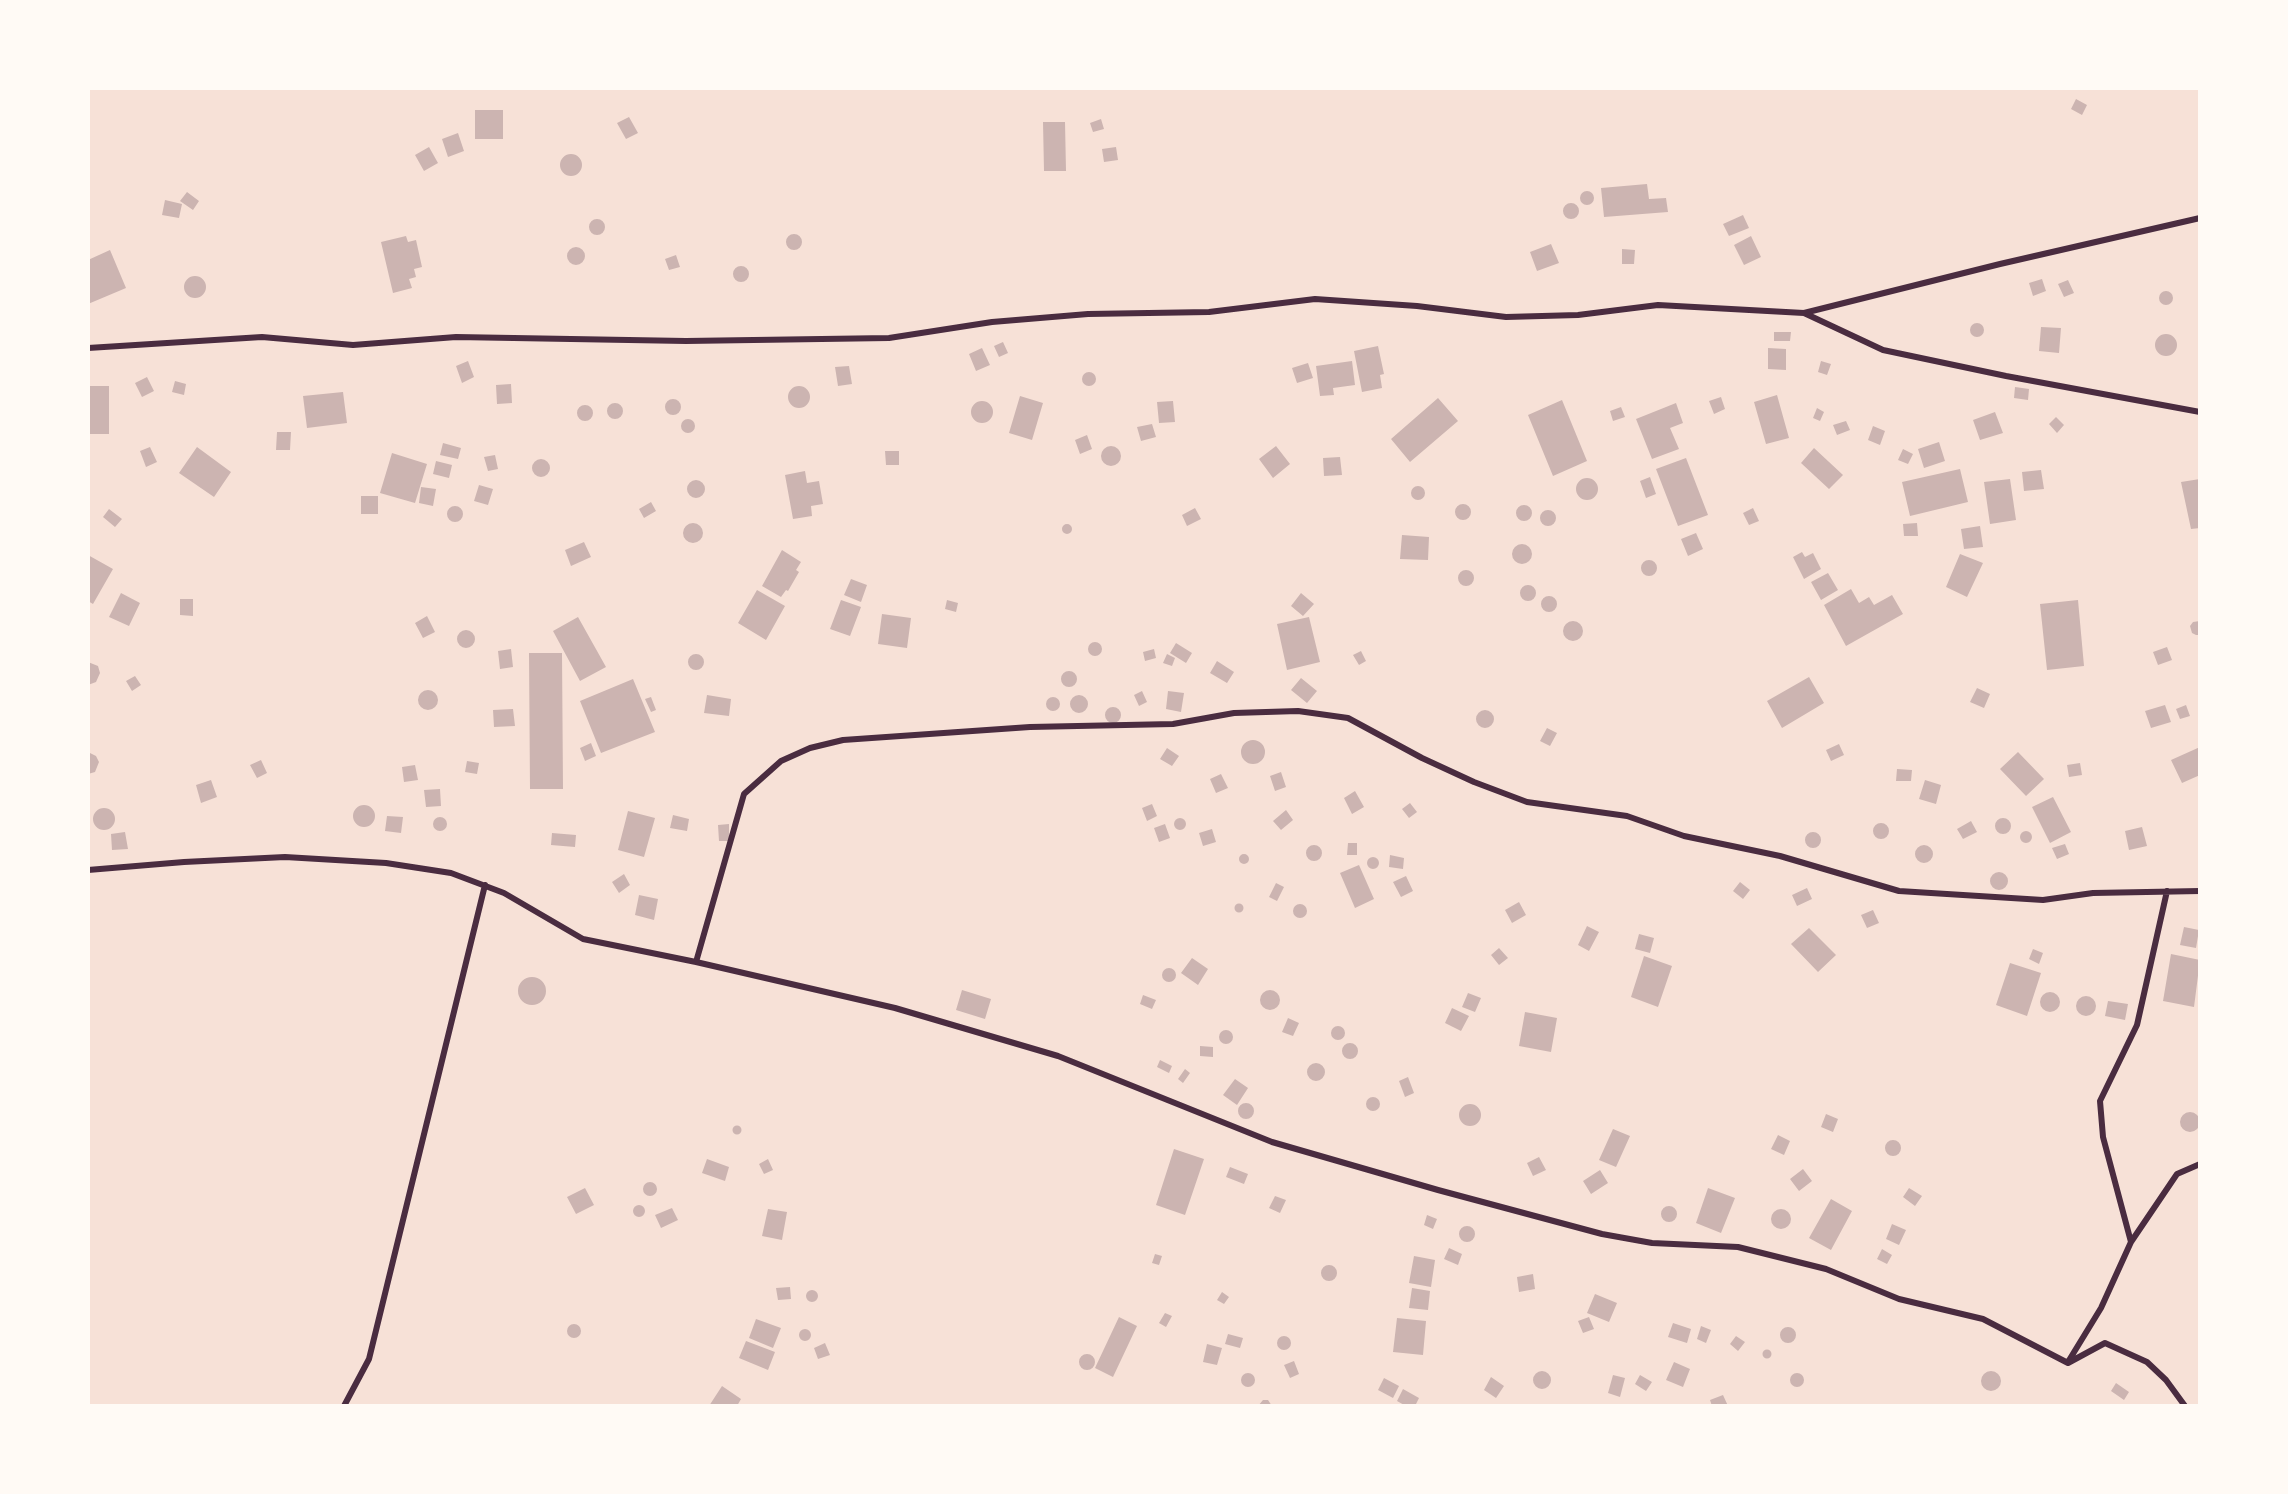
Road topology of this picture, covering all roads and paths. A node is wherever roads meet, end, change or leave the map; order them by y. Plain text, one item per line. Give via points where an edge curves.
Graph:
1 (2199, 218) edge
2 (1804, 313) junction
3 (88, 348) edge
4 (2199, 412) edge
5 (88, 870) edge
6 (484, 885) junction
7 (2167, 891) junction
8 (2199, 891) edge
9 (696, 962) junction
10 (2199, 1164) edge
11 (2131, 1242) junction
12 (2068, 1363) junction
13 (344, 1406) edge
14 (2185, 1406) edge

1 - 2 street
2 - 3 street via 1658,305 1578,315 1506,317 1315,299 1209,312 1088,314 992,322 889,338 686,341 456,337 353,345 262,337
2 - 4 street via 1883,350
5 - 6 street via 285,857 386,863 451,873
6 - 9 street via 583,939
6 - 13 street via 369,1359
7 - 8 street
7 - 9 street via 2093,893 2043,900 1899,891 1780,856 1684,836 1627,816 1527,802 1422,758 1348,718 1298,711 1233,713 1173,724 1030,727 843,740 810,748 781,761 744,794
7 - 11 street via 2137,1025 2100,1101 2103,1137
9 - 12 street via 895,1008 1058,1056 1272,1142 1602,1234 1652,1243 1737,1247 1826,1269 1899,1299 1983,1319
10 - 11 street via 2177,1174
11 - 12 street via 2101,1308
12 - 14 street via 2105,1343 2147,1362

